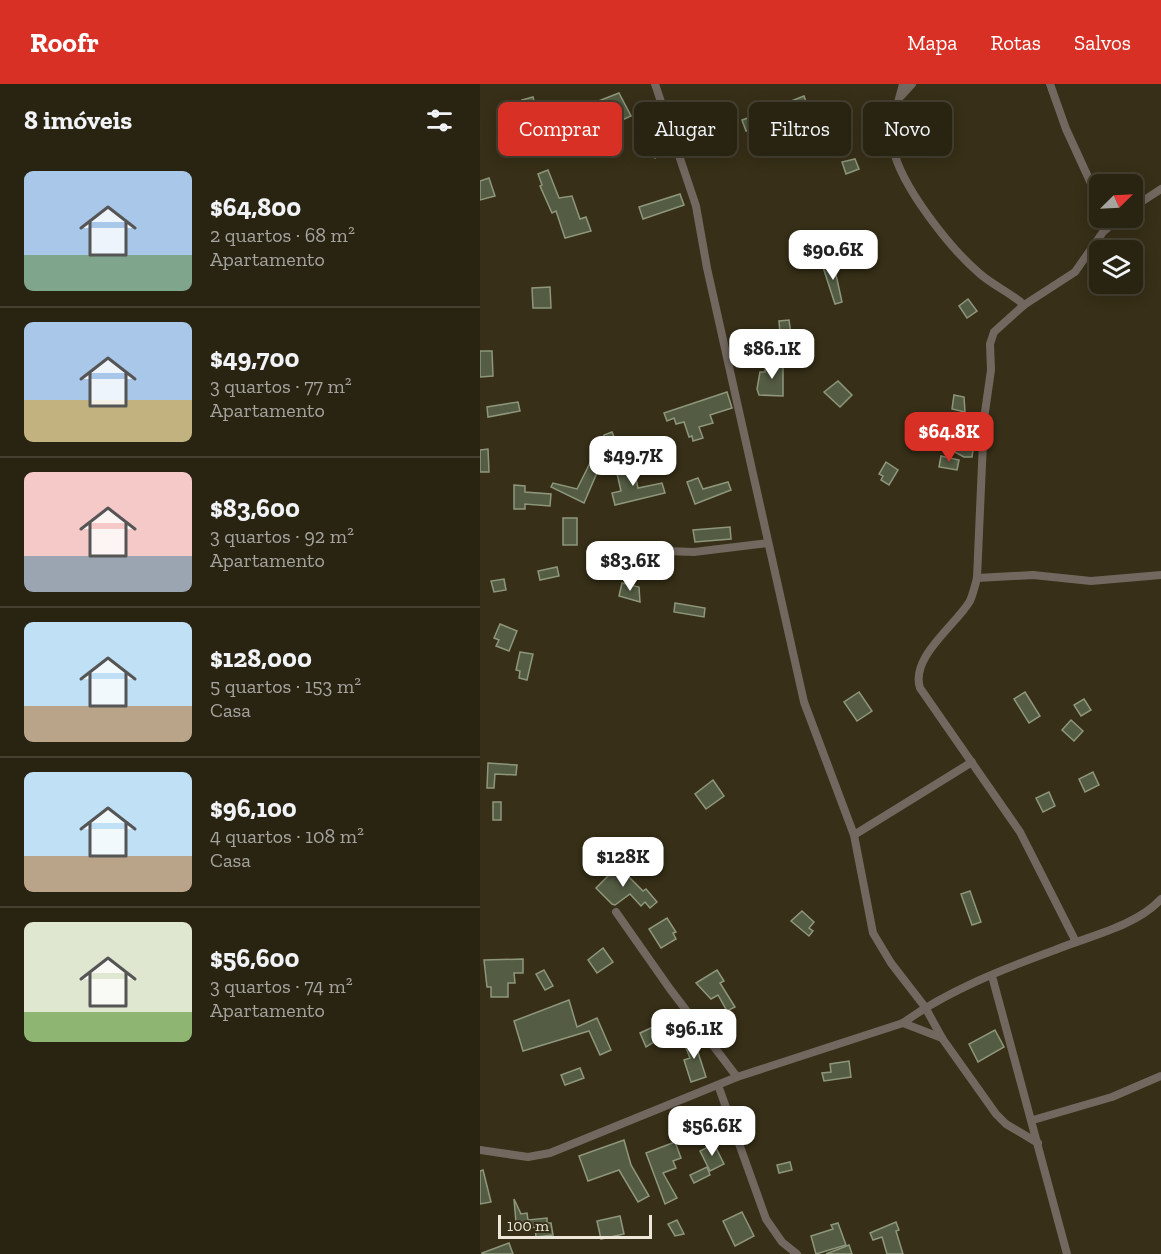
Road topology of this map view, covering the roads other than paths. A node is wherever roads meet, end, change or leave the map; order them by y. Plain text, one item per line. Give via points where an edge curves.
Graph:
1 (655, 84) edge
2 (903, 84) edge
3 (912, 84) edge
4 (1050, 84) edge
5 (899, 99) junction
6 (1089, 179) edge
7 (1161, 189) edge
8 (1143, 201) edge
9 (1103, 228) edge
10 (1024, 305) junction
11 (768, 543) junction
12 (638, 550) dead end
13 (1161, 574) edge
14 (977, 578) junction
15 (972, 762) junction
16 (854, 835) junction
17 (1161, 899) edge
18 (616, 912) dead end
19 (1076, 942) junction
20 (992, 976) junction
21 (925, 1007) junction
22 (903, 1023) junction
23 (942, 1038) junction
24 (737, 1077) junction
25 (1161, 1077) edge
26 (718, 1085) junction
27 (1033, 1120) junction
28 (1038, 1143) junction
29 (480, 1150) edge
30 (797, 1254) edge
31 (1067, 1254) edge

1 - 11 street via 696,206
2 - 5 street
3 - 5 street
4 - 6 street
5 - 10 street via 892,129 893,147 925,211 980,274
7 - 8 street
9 - 10 street via 1075,272
10 - 14 street via 994,333 990,344
11 - 12 street via 694,552
11 - 16 street via 804,702
13 - 14 street via 1091,582 1033,575
14 - 15 street via 969,601 942,633 918,676 920,688
15 - 16 street
15 - 19 street via 1035,856
16 - 21 street via 873,933
17 - 19 street via 1137,918
18 - 24 street
19 - 20 street
20 - 21 street
20 - 27 street
21 - 22 street
21 - 23 street
22 - 23 street
22 - 24 street
23 - 28 street via 1001,1120
24 - 26 street
25 - 27 street
26 - 29 street via 550,1153 528,1156
26 - 30 street via 766,1219 782,1242
27 - 28 street
28 - 31 street

